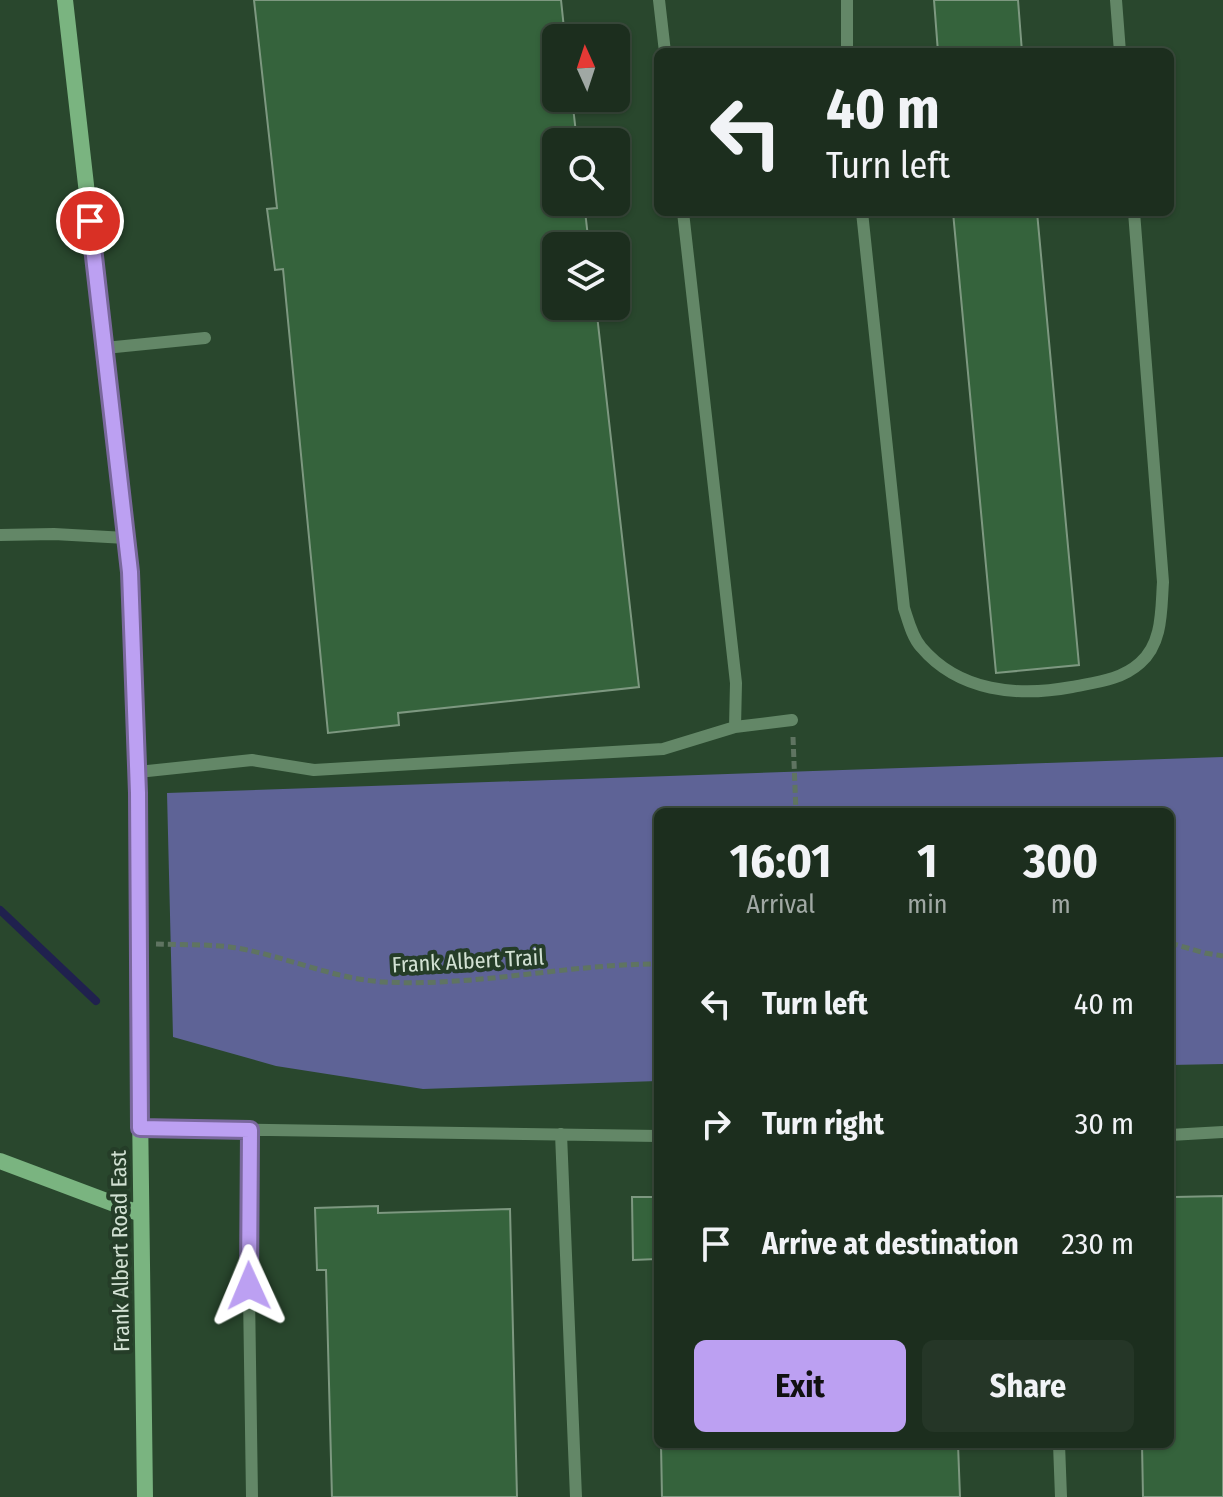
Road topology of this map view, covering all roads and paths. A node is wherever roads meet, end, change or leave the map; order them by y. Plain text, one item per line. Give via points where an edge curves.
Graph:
1 (65, 0) edge
2 (659, 0) edge
3 (847, 0) edge
4 (1116, 0) edge
5 (665, 48) edge
6 (847, 48) edge
7 (1120, 48) edge
8 (683, 216) edge
9 (862, 216) edge
10 (1134, 216) edge
11 (205, 338) dead end
12 (105, 348) junction
13 (0, 535) edge
14 (126, 538) junction
15 (792, 720) joint
16 (735, 727) junction
17 (138, 772) junction
18 (796, 808) edge
19 (139, 943) junction
20 (1174, 944) edge
21 (1223, 956) edge
22 (654, 964) edge
23 (140, 1128) junction
24 (250, 1130) junction
25 (1223, 1132) edge
26 (561, 1134) junction
27 (1174, 1135) edge
28 (654, 1136) edge
29 (0, 1161) edge
30 (141, 1214) junction
31 (1059, 1448) edge
32 (145, 1497) edge
33 (252, 1497) edge
34 (576, 1497) edge
35 (1061, 1497) edge

1 - 12 street, Frank Albert Road East
2 - 5 lane
3 - 6 lane
4 - 7 lane
8 - 16 lane via 736,683
9 - 10 lane via 904,608 918,644 945,670 1008,692 1115,679 1142,662 1158,636 1163,582
11 - 12 lane
12 - 14 street, Frank Albert Road East
13 - 14 lane
14 - 17 street, Frank Albert Road East
15 - 16 lane
15 - 18 path
16 - 17 lane via 663,749 314,770 252,760
17 - 19 street, Frank Albert Road East
19 - 22 path, Frank Albert Trail via 231,947 381,982 431,983
19 - 23 street, Frank Albert Road East
20 - 21 path
23 - 24 lane
23 - 30 street, Frank Albert Road East
24 - 26 lane
24 - 33 lane
25 - 27 lane
26 - 28 lane
26 - 34 lane
29 - 30 street
30 - 32 street, Frank Albert Road East
31 - 35 lane

